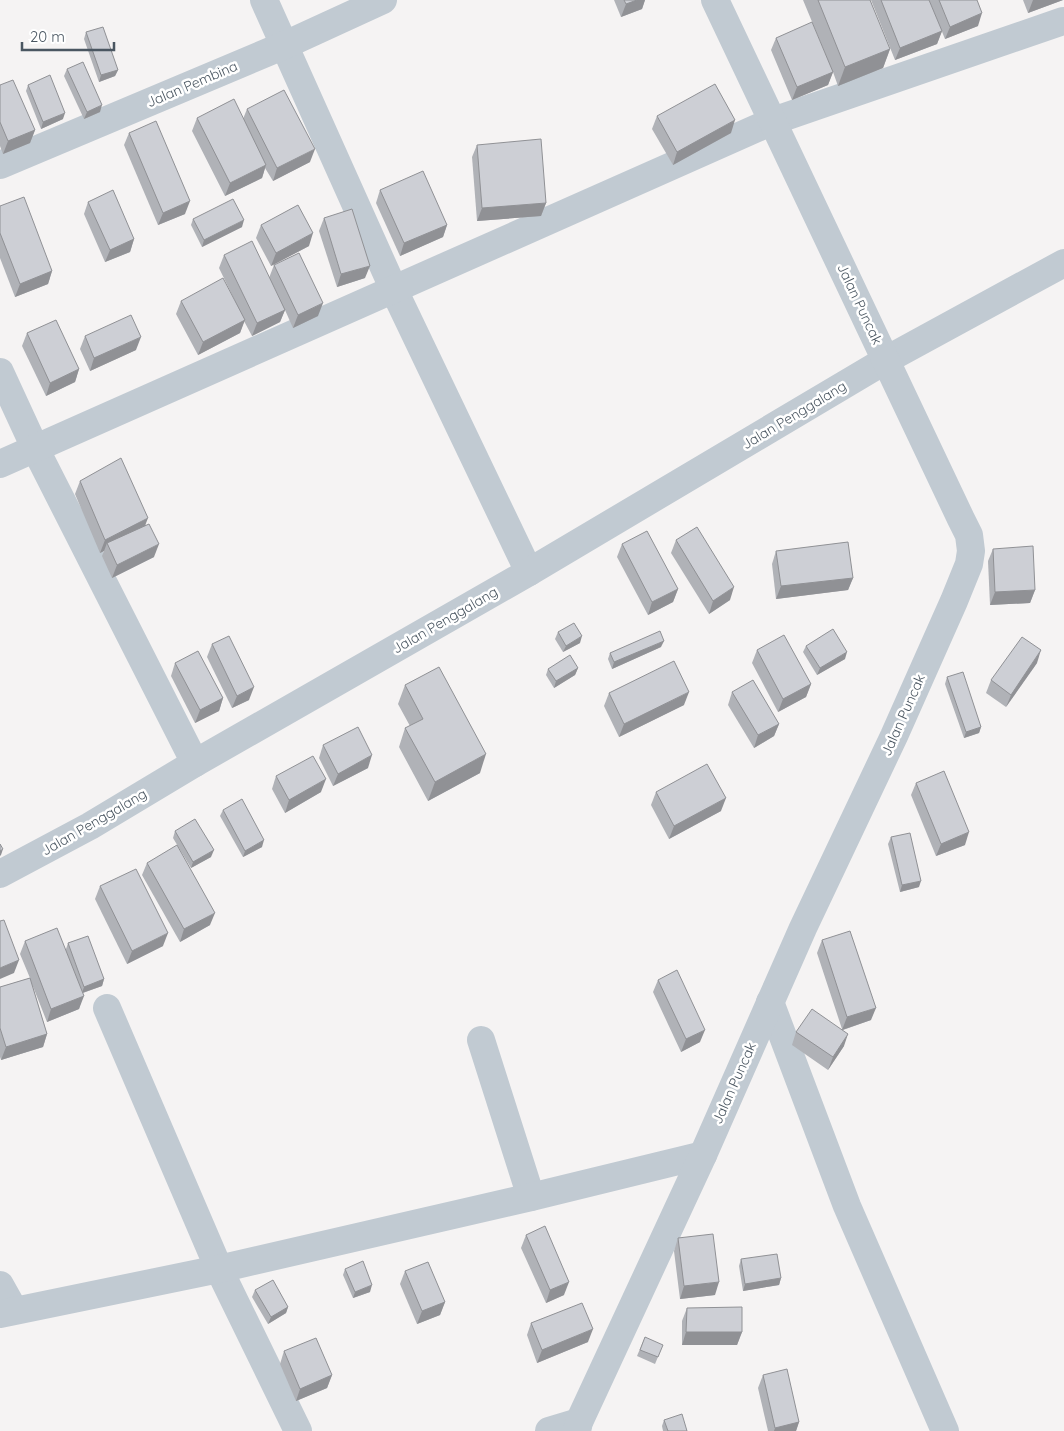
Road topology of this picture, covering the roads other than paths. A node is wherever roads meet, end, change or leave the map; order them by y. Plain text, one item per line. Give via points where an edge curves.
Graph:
1 (264, 0) edge
2 (383, 0) edge
3 (715, 0) edge
4 (1064, 21) edge
5 (285, 45) junction
6 (774, 121) junction
7 (0, 165) edge
8 (1064, 263) edge
9 (394, 290) junction
10 (886, 360) junction
11 (0, 372) edge
12 (35, 448) junction
13 (0, 464) edge
14 (529, 572) junction
15 (195, 763) junction
16 (0, 874) edge
17 (770, 1002) junction
18 (107, 1008) dead end
19 (481, 1040) dead end
20 (703, 1155) junction
21 (531, 1197) junction
22 (219, 1269) junction
23 (0, 1285) edge
24 (7, 1312) edge
25 (578, 1426) edge
26 (298, 1431) edge
27 (548, 1431) edge
28 (945, 1431) edge

1 - 5 street
2 - 5 street, Jalan Pembina
3 - 6 street, Jalan Puncak
4 - 6 street
5 - 7 street, Jalan Pembina
5 - 9 street
6 - 9 street
6 - 10 street, Jalan Puncak
8 - 10 street, Jalan Penggalang
9 - 12 street
9 - 14 street
10 - 14 street, Jalan Penggalang
10 - 17 street, Jalan Puncak via 968,535 969,564 894,736
11 - 12 street
12 - 13 street
12 - 15 street
14 - 15 street, Jalan Penggalang
15 - 16 street, Jalan Penggalang via 90,826
17 - 20 street, Jalan Puncak
17 - 28 street via 848,1206
18 - 22 street
19 - 21 street
20 - 21 street
20 - 25 street, Jalan Puncak
21 - 22 street
22 - 24 street
22 - 26 street
23 - 24 street
25 - 27 street

